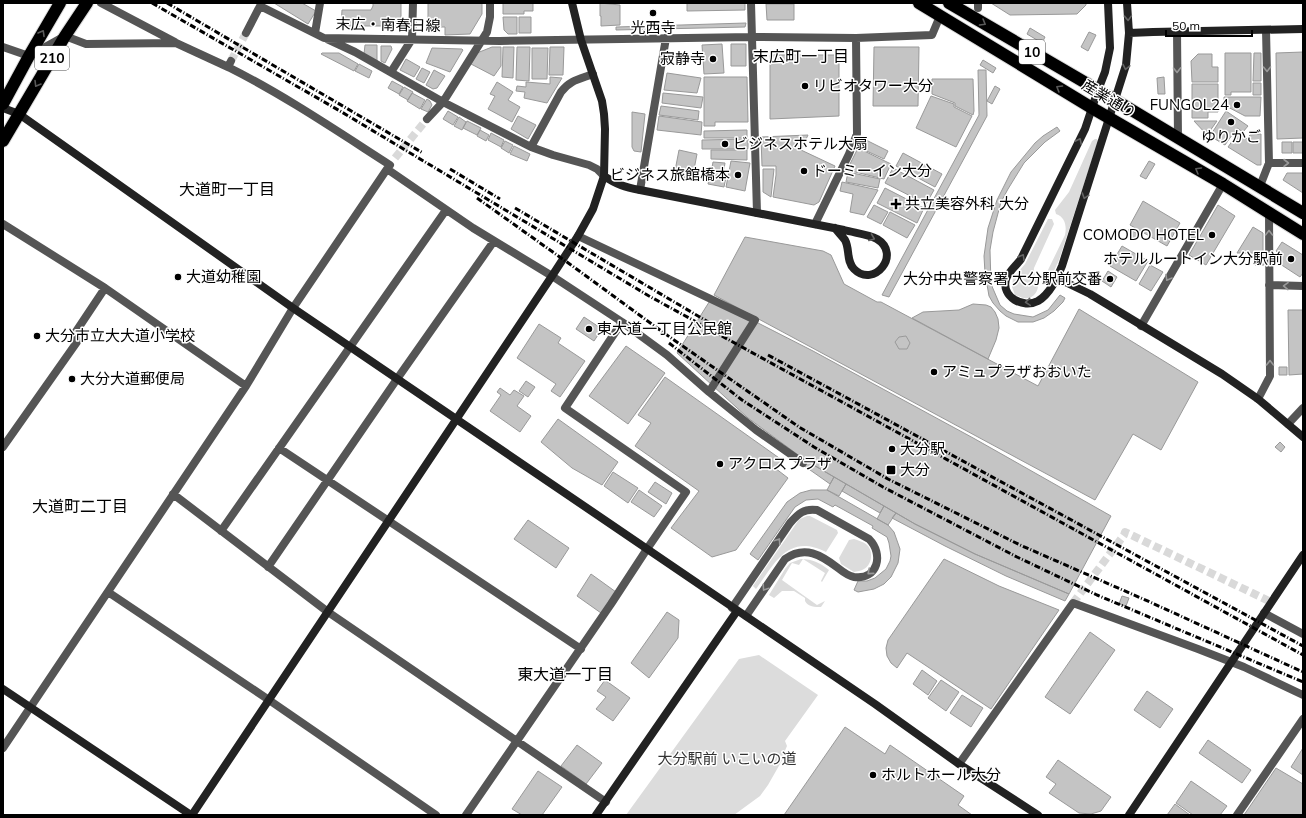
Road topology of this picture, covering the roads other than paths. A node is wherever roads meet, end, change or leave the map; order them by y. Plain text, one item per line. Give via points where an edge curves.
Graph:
1 (60, 3) edge
2 (87, 3) edge
3 (102, 3) edge
4 (320, 3) edge
5 (413, 3) edge
6 (490, 3) edge
7 (572, 3) edge
8 (752, 3) edge
9 (919, 3) edge
10 (949, 3) edge
11 (1108, 3) edge
12 (1128, 3) edge
13 (257, 4) edge
14 (940, 16) junction
15 (1303, 29) edge
16 (1266, 30) junction
17 (1177, 31) junction
18 (246, 33) tunnel mouth
19 (315, 33) junction
20 (1129, 33) junction
21 (65, 36) junction
22 (752, 36) junction
23 (324, 38) junction
24 (666, 38) junction
25 (856, 38) junction
26 (412, 39) junction
27 (581, 40) junction
28 (482, 41) junction
29 (176, 43) junction
30 (3, 48) edge
31 (29, 56) junction
32 (391, 72) junction
33 (593, 74) junction
34 (1098, 90) junction
35 (1115, 100) junction
36 (444, 102) junction
37 (3, 104) edge
38 (3, 108) edge
39 (1092, 108) junction
40 (19, 114) junction
41 (1109, 118) junction
42 (427, 120) tunnel mouth
43 (1178, 138) junction
44 (3, 141) edge
45 (531, 147) junction
46 (1269, 163) junction
47 (1303, 163) edge
48 (391, 164) junction
49 (604, 176) junction
50 (1223, 184) junction
51 (1260, 186) junction
52 (640, 190) junction
53 (446, 210) junction
54 (757, 213) junction
55 (1269, 213) junction
56 (1303, 213) edge
57 (3, 224) edge
58 (815, 224) junction
59 (835, 228) junction
60 (1303, 234) edge
61 (578, 236) junction
62 (494, 242) junction
63 (552, 276) junction
64 (1057, 278) junction
65 (1269, 286) junction
66 (1303, 286) edge
67 (105, 288) junction
68 (293, 308) junction
69 (622, 322) junction
70 (1141, 326) junction
71 (350, 347) junction
72 (397, 379) junction
73 (246, 386) junction
74 (709, 392) junction
75 (1258, 398) junction
76 (1303, 408) edge
77 (456, 419) junction
78 (1288, 424) junction
79 (1303, 437) edge
80 (3, 447) edge
81 (278, 448) junction
82 (803, 463) dead end
83 (328, 481) junction
84 (173, 494) junction
85 (388, 521) junction
86 (221, 531) junction
87 (647, 549) junction
88 (1303, 554) edge
89 (268, 567) junction
90 (108, 592) junction
91 (734, 609) junction
92 (328, 612) junction
93 (1264, 613) junction
94 (746, 616) junction
95 (1303, 634) edge
96 (581, 649) junction
97 (1230, 662) junction
98 (3, 689) edge
99 (1303, 695) edge
100 (269, 700) junction
101 (29, 708) junction
102 (1303, 718) edge
103 (517, 741) junction
104 (3, 748) edge
105 (959, 764) junction
106 (606, 802) junction
107 (191, 815) edge
108 (436, 815) edge
109 (466, 815) edge
110 (596, 815) edge
111 (1038, 815) edge
112 (1128, 815) edge
113 (1237, 815) edge

31 -> 1 highway, 210
2 - 21 highway, 210
3 - 29 street
4 - 19 street
5 - 26 street
6 - 28 street via 489,24
7 - 27 street
8 - 22 street
9 - 14 highway, 産業通り / 10
10 -> 34 highway, 産業通り / 10
11 - 34 street via 1110,48
12 -> 20 street
13 - 18 street, 末広・南春日線
13 - 19 street, 末広・南春日線
14 - 25 street, 末広・南春日線 via 932,35
39 -> 14 highway, 産業通り / 10
15 - 16 street
16 - 17 street
16 -> 46 street
17 - 20 street
17 -> 43 street
19 - 23 street, 末広・南春日線
20 -> 35 street via 1126,65
21 - 29 street via 86,44
21 - 31 street
21 -> 40 highway, 210
22 - 24 street, 末広・南春日線
22 - 25 street, 末広・南春日線
22 - 54 street
23 - 26 street, 末広・南春日線
23 - 32 street
24 - 27 street, 末広・南春日線
24 - 52 street
25 - 58 street via 857,134
26 - 28 street, 末広・南春日線
26 - 32 street
27 - 28 street, 末広・南春日線
27 - 33 street
28 - 36 street
29 - 48 street via 229,64
30 - 31 street
31 - 37 highway, 210
32 - 36 street
33 - 45 street via 566,85
33 - 49 street via 604,114
34 - 35 highway, 産業通り / 10
34 - 39 street
35 - 41 street
35 - 43 highway, 産業通り / 10
36 - 42 street
36 - 45 street
38 - 40 street
39 - 41 highway, 産業通り / 10
64 -> 39 street via 1045,295 1031,303 1023,304 1016,301 1006,291 1008,275 1021,259 1046,211 1085,129
40 - 44 highway, 210
40 - 68 street
50 -> 41 highway, 産業通り / 10
41 -> 64 street
43 - 51 highway, 産業通り / 10
45 - 49 street via 589,165
46 -> 47 street
46 - 51 street
48 - 53 street
48 - 68 street
49 - 52 street via 618,185
49 - 61 street via 593,209
50 - 55 highway, 産業通り / 10
50 -> 70 street
51 - 56 highway, 産業通り / 10
52 - 54 street
53 - 62 street
53 - 71 street
54 - 58 street
55 - 60 highway, 産業通り / 10
65 -> 55 street
57 - 67 street
58 - 59 street
59 -> 59 street via 878,240 886,250 884,266 875,274 869,275 854,269 850,264 845,240
61 - 63 street
61 - 74 street via 755,320
62 - 63 street
62 - 72 street
63 - 69 street
63 - 77 street
64 - 70 street via 1090,294
66 -> 65 street
75 -> 65 street via 1270,376
67 - 73 street
67 - 80 street via 75,333 76,342
68 - 71 street
68 - 73 street
69 - 74 street via 667,355
69 - 87 street via 565,408 686,492
70 - 75 street
71 - 72 street
71 - 81 street
72 - 77 street
72 - 83 street
73 - 84 street
74 - 82 street
75 - 78 street
76 - 78 street
77 - 85 street
77 - 87 street
78 - 79 street
81 - 83 street
81 - 86 street
83 - 85 street
83 - 89 street
84 - 86 street
84 - 90 street
85 - 92 street
85 - 96 street
86 - 89 street
87 - 91 street
87 - 96 street
88 - 93 street
89 - 92 street
90 - 100 street
90 - 101 street
91 - 94 street
91 -> 94 street via 790,523 805,510 817,510 873,543 878,560 871,572 860,577 846,574 820,555 800,552 791,555 785,559
91 - 106 street
92 - 100 street
92 - 103 street
93 - 95 street
93 - 97 street
94 - 105 street
96 - 103 street
97 - 99 street
97 - 105 street via 1073,603
97 - 112 street
98 - 101 street
100 - 107 street
100 - 108 street
101 - 104 street
101 - 107 street
102 - 113 street
103 - 106 street
103 - 109 street
105 - 111 street
106 - 110 street

